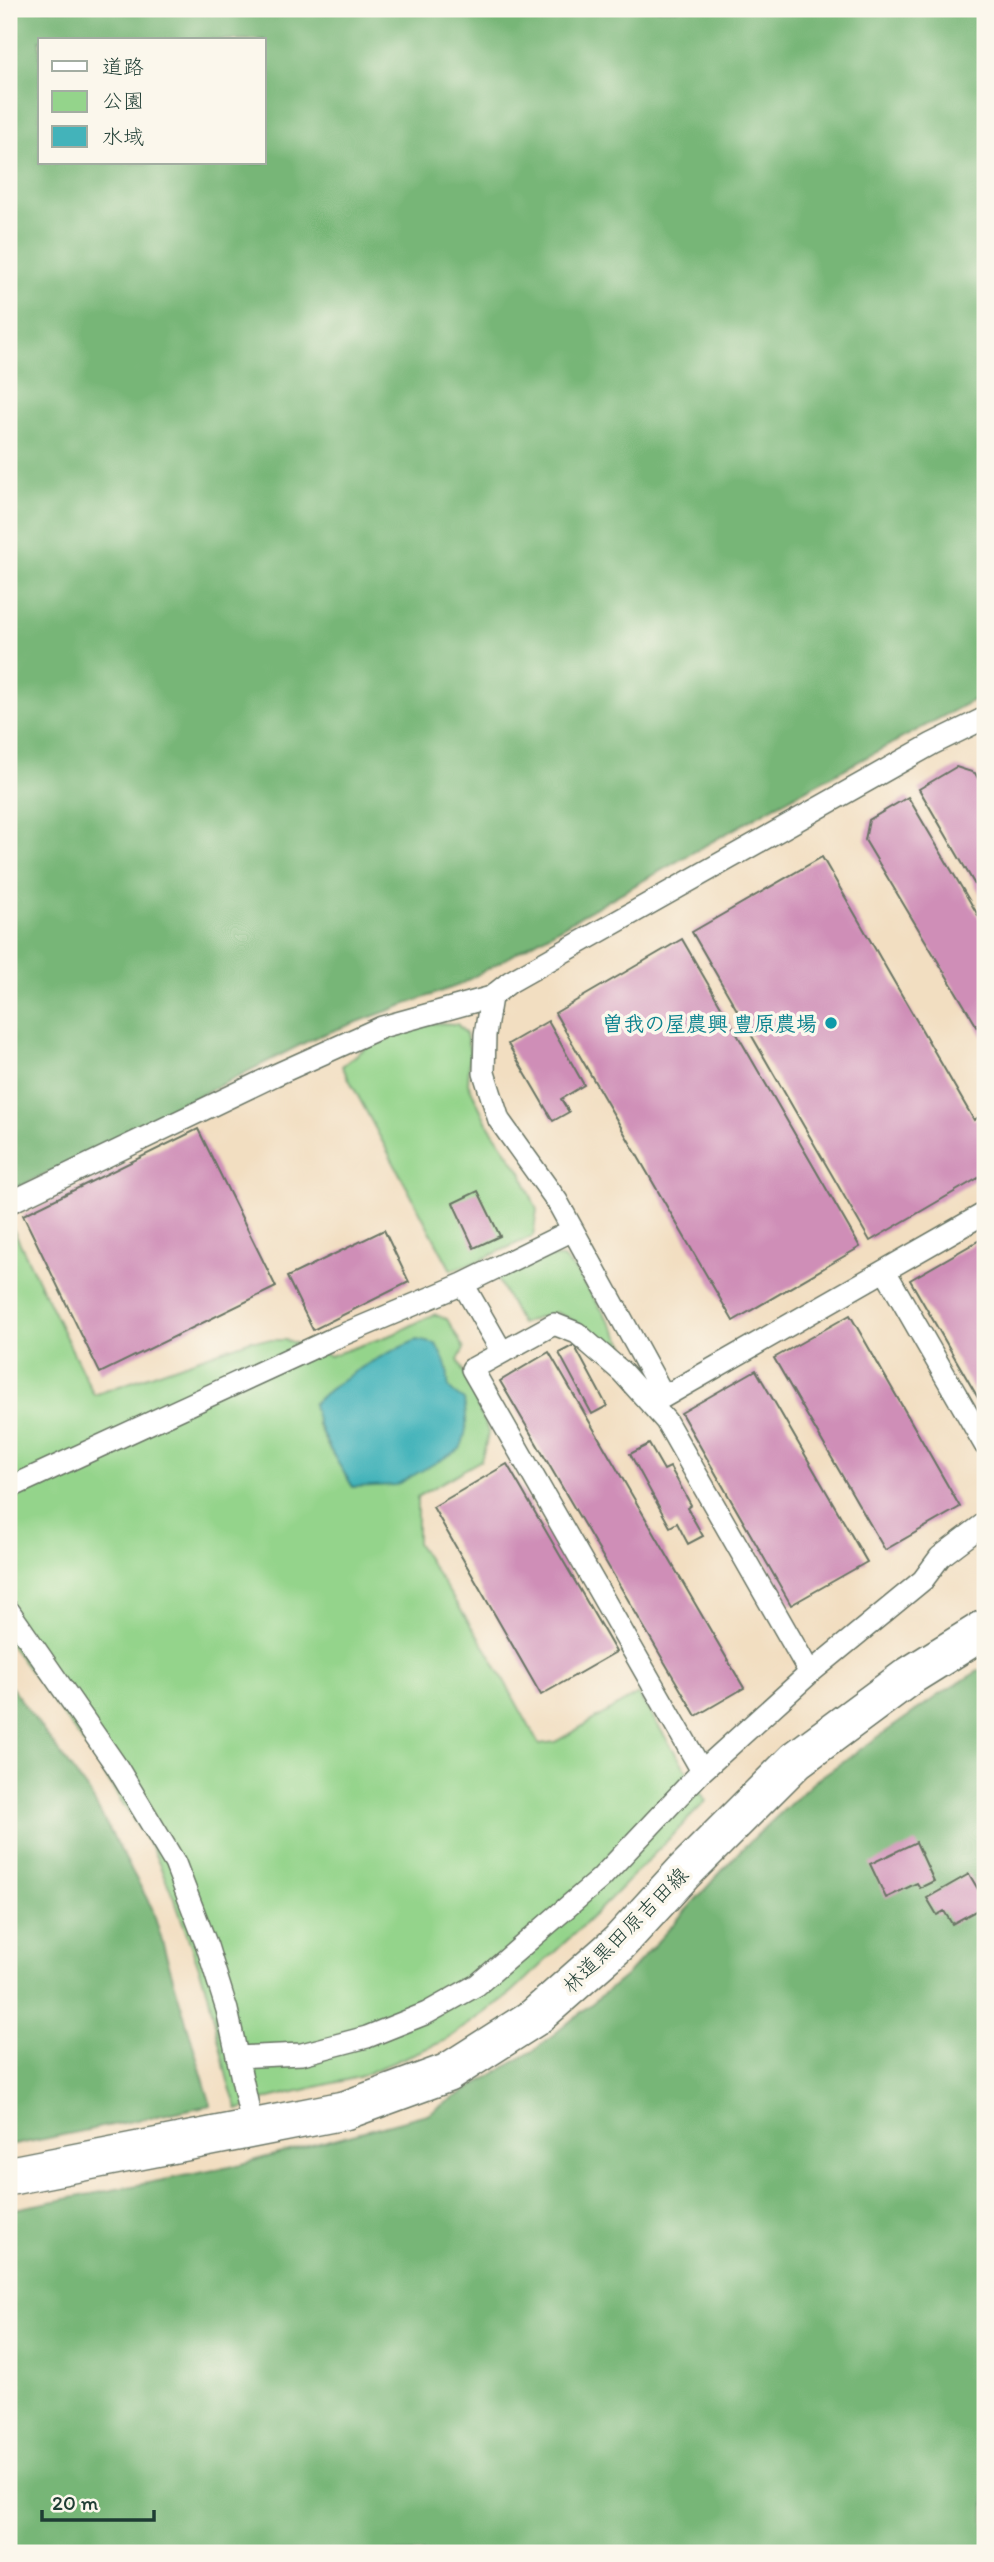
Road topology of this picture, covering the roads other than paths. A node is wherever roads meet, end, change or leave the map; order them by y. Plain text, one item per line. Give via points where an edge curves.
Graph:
1 (985, 718) edge
2 (491, 997) junction
3 (9, 1203) edge
4 (985, 1213) edge
5 (573, 1230) junction
6 (885, 1271) junction
7 (463, 1284) junction
8 (502, 1352) junction
9 (658, 1400) junction
10 (985, 1445) edge
11 (9, 1488) edge
12 (985, 1523) edge
13 (9, 1611) edge
14 (985, 1629) edge
15 (810, 1673) junction
16 (702, 1771) junction
17 (237, 2057) junction
18 (253, 2129) junction
19 (9, 2176) edge

1 - 2 lane via 510,982
2 - 3 lane via 382,1027
2 - 5 lane via 484,1073 499,1120
4 - 6 lane
5 - 7 lane
5 - 9 lane
6 - 9 lane
6 - 10 lane
7 - 8 lane
7 - 11 lane
8 - 9 lane via 555,1324 577,1333
8 - 16 lane via 472,1369
9 - 15 lane
12 - 15 lane
13 - 17 lane via 117,1767 175,1863 207,1946
14 - 18 street, 林道黒田原吉田線 via 908,1677 796,1760 619,1943 536,2017 447,2073 346,2110
15 - 16 lane
16 - 17 lane via 601,1878 477,1985 427,2013 367,2037 302,2054
17 - 18 lane
18 - 19 street, 林道黒田原吉田線

